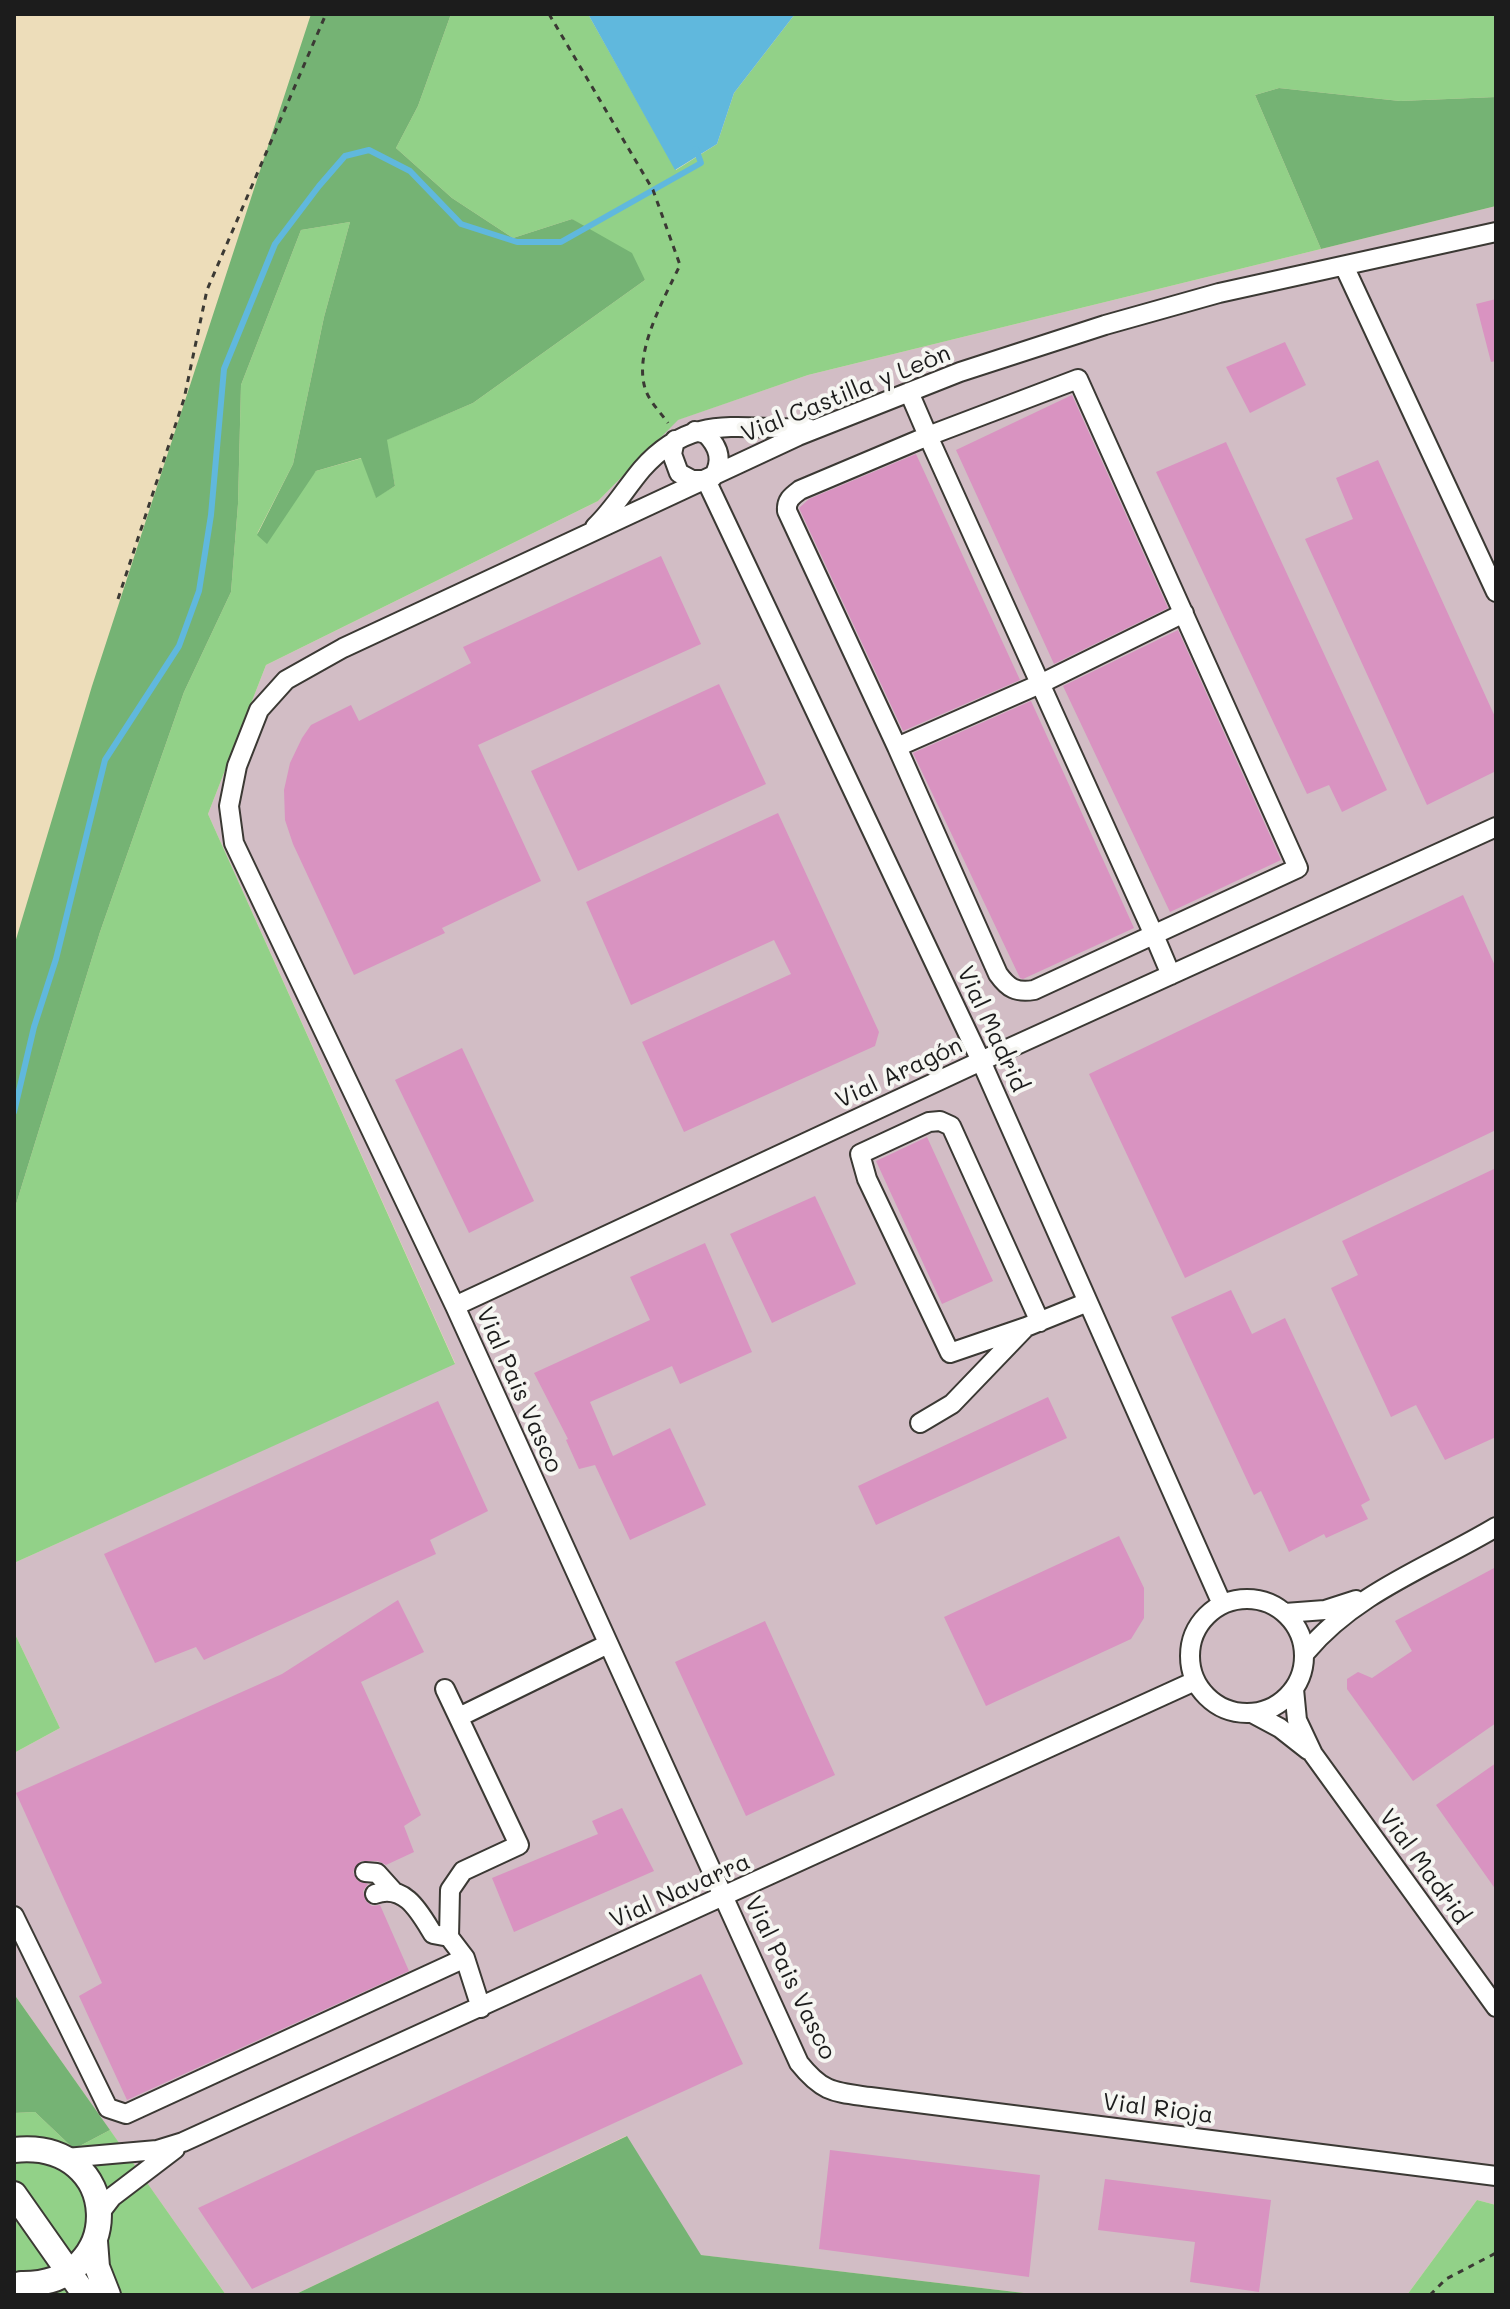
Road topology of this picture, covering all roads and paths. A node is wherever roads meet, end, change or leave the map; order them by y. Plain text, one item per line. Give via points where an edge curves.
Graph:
1 (326, 14) edge
2 (549, 14) edge
3 (1496, 232) edge
4 (1345, 268) junction
5 (909, 392) junction
6 (819, 428) junction
7 (681, 436) junction
8 (928, 436) junction
9 (710, 478) junction
10 (587, 535) junction
11 (1496, 592) edge
12 (118, 599) dead end
13 (1184, 613) junction
14 (1040, 684) junction
15 (259, 710) joint
16 (897, 747) junction
17 (1496, 827) edge
18 (1154, 935) junction
19 (1171, 975) junction
20 (981, 1061) junction
21 (1088, 1302) junction
22 (455, 1306) junction
23 (1033, 1324) junction
24 (920, 1423) dead end
25 (1496, 1527) edge
26 (1367, 1597) junction
27 (1222, 1604) junction
28 (1285, 1613) junction
29 (608, 1644) junction
30 (1306, 1652) junction
31 (1195, 1681) junction
32 (445, 1689) dead end
33 (1294, 1689) junction
34 (1252, 1713) junction
35 (459, 1717) junction
36 (1313, 1754) junction
37 (365, 1872) dead end
38 (395, 1893) junction
39 (375, 1894) dead end
40 (724, 1898) junction
41 (14, 1916) edge
42 (449, 1937) junction
43 (465, 1958) junction
44 (1496, 2007) edge
45 (481, 2008) junction
46 (815, 2084) joint
47 (14, 2134) edge
48 (183, 2142) junction
49 (25, 2149) edge
50 (66, 2158) junction
51 (1496, 2176) edge
52 (14, 2194) edge
53 (99, 2214) junction
54 (95, 2241) junction
55 (1496, 2253) edge
56 (69, 2273) junction
57 (18, 2283) edge
58 (46, 2295) edge
59 (85, 2295) edge
60 (108, 2295) edge
61 (1430, 2295) edge

1 - 12 path via 207,290 184,399
2 - 7 path via 651,187 680,265 642,363 646,391
3 - 4 street, Vial Castilla y Leòn
4 - 5 street, Vial Castilla y Leòn via 1219,293 1105,325
4 - 11 street
5 - 6 street, Vial Castilla y Leòn
5 - 8 street
6 - 7 street via 723,428
6 - 9 street, Vial Castilla y Leòn
7 - 9 street via 672,454 679,473 692,480
7 - 9 street via 706,434 720,465
7 - 10 street via 643,468
8 - 13 street via 1078,379
8 - 14 street
8 - 16 street via 800,490 786,504
9 - 10 street, Vial Castilla y Leòn
9 - 20 street, Vial Madrid
10 - 15 street, Vial Castilla y Leòn via 343,648 286,680
13 - 14 street
13 - 18 street via 1298,868
14 - 16 street
14 - 18 street
15 - 22 street, Vial Pais Vasco via 237,766 229,806 234,843
16 - 18 street via 1007,986 1020,992 1034,990
17 - 19 street, Vial Aragón
18 - 19 street
19 - 20 street, Vial Aragón
20 - 21 street, Vial Madrid
20 - 22 street, Vial Aragón
21 - 23 street
21 - 27 street, Vial Madrid
22 - 29 street, Vial Pais Vasco
23 - 23 street via 950,1353 860,1154 929,1122 951,1126
23 - 24 street via 952,1404
25 - 26 street
26 - 28 street via 1325,1610
26 - 30 street via 1323,1631
27 - 28 street via 1244,1598
27 - 31 street via 1204,1617 1193,1637 1189,1659
28 - 30 street via 1298,1628
29 - 35 street
29 - 40 street, Vial Pais Vasco
30 - 33 street
31 - 34 street via 1223,1709
31 - 40 street, Vial Navarra
32 - 35 street
33 - 34 street via 1281,1703
33 - 36 street, Vial Madrid via 1297,1720
34 - 36 street, Vial Madrid
35 - 42 street via 519,1845 463,1871 450,1890
36 - 44 street, Vial Madrid
37 - 38 street via 377,1873
38 - 39 street
38 - 42 street via 410,1901 433,1934
40 - 45 street, Vial Navarra
40 - 46 street, Vial Pais Vasco via 799,2063
41 - 43 street via 108,2108 126,2114
42 - 43 street
43 - 45 street
45 - 48 street, Vial Navarra
46 - 51 street, Vial Rioja via 870,2097
47 - 49 main road
48 - 50 street, Vial Navarra via 157,2150
48 - 53 street, Vial Navarra via 112,2197
49 - 50 main road
50 - 53 main road via 90,2182
52 - 56 main road
53 - 54 main road
54 - 56 main road
54 - 60 main road via 97,2267
55 - 61 path via 1446,2279
56 - 57 main road via 38,2284
56 - 59 main road
57 - 58 main road

